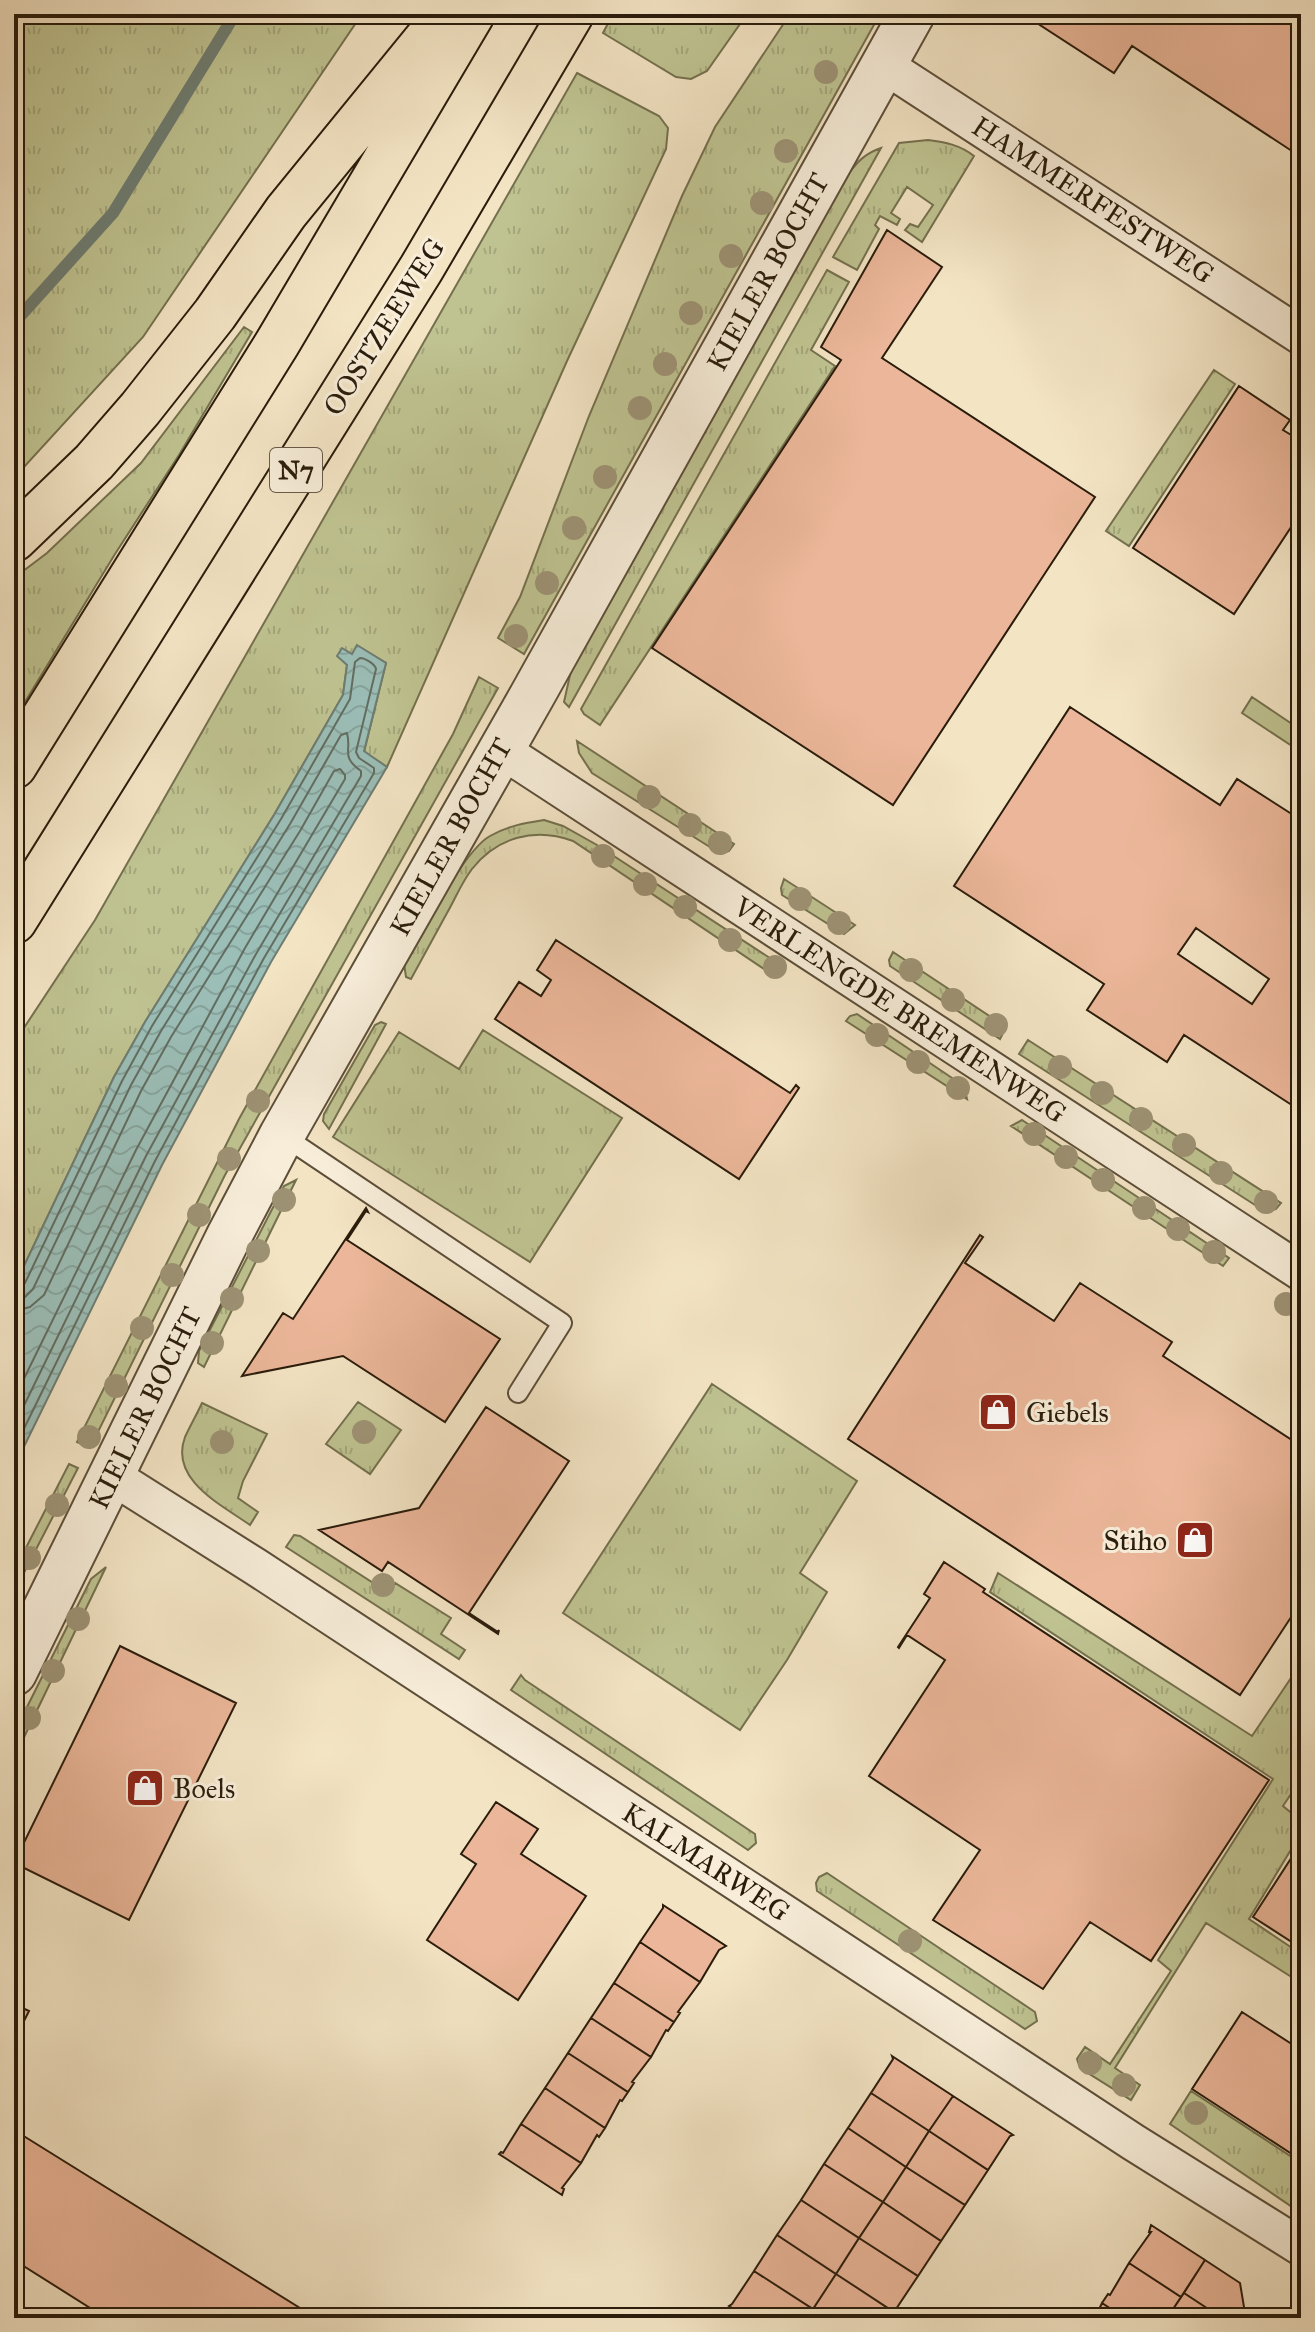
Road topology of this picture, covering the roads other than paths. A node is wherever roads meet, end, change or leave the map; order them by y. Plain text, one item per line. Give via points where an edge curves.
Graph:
1 (447, 14) edge
2 (472, 14) edge
3 (571, 14) edge
4 (912, 14) edge
5 (884, 65) junction
6 (1301, 336) edge
7 (14, 539) edge
8 (500, 749) junction
9 (14, 766) edge
10 (14, 921) edge
11 (282, 1135) junction
12 (1301, 1272) edge
13 (518, 1393) dead end
14 (112, 1476) junction
15 (14, 1673) edge
16 (1301, 2247) edge

1 - 7 highway via 286,212 140,409
2 - 9 highway via 278,342
3 - 10 highway, OOSTZEEWEG / N7 via 421,269
4 - 5 street, KIELER BOCHT
5 - 6 street, HAMMERFESTWEG
5 - 8 street, KIELER BOCHT
8 - 11 street, KIELER BOCHT
8 - 12 street, VERLENGDE BREMENWEG
11 - 13 lane via 562,1323
11 - 14 street, KIELER BOCHT
14 - 15 street, KIELER BOCHT
14 - 16 street, KALMARWEG

